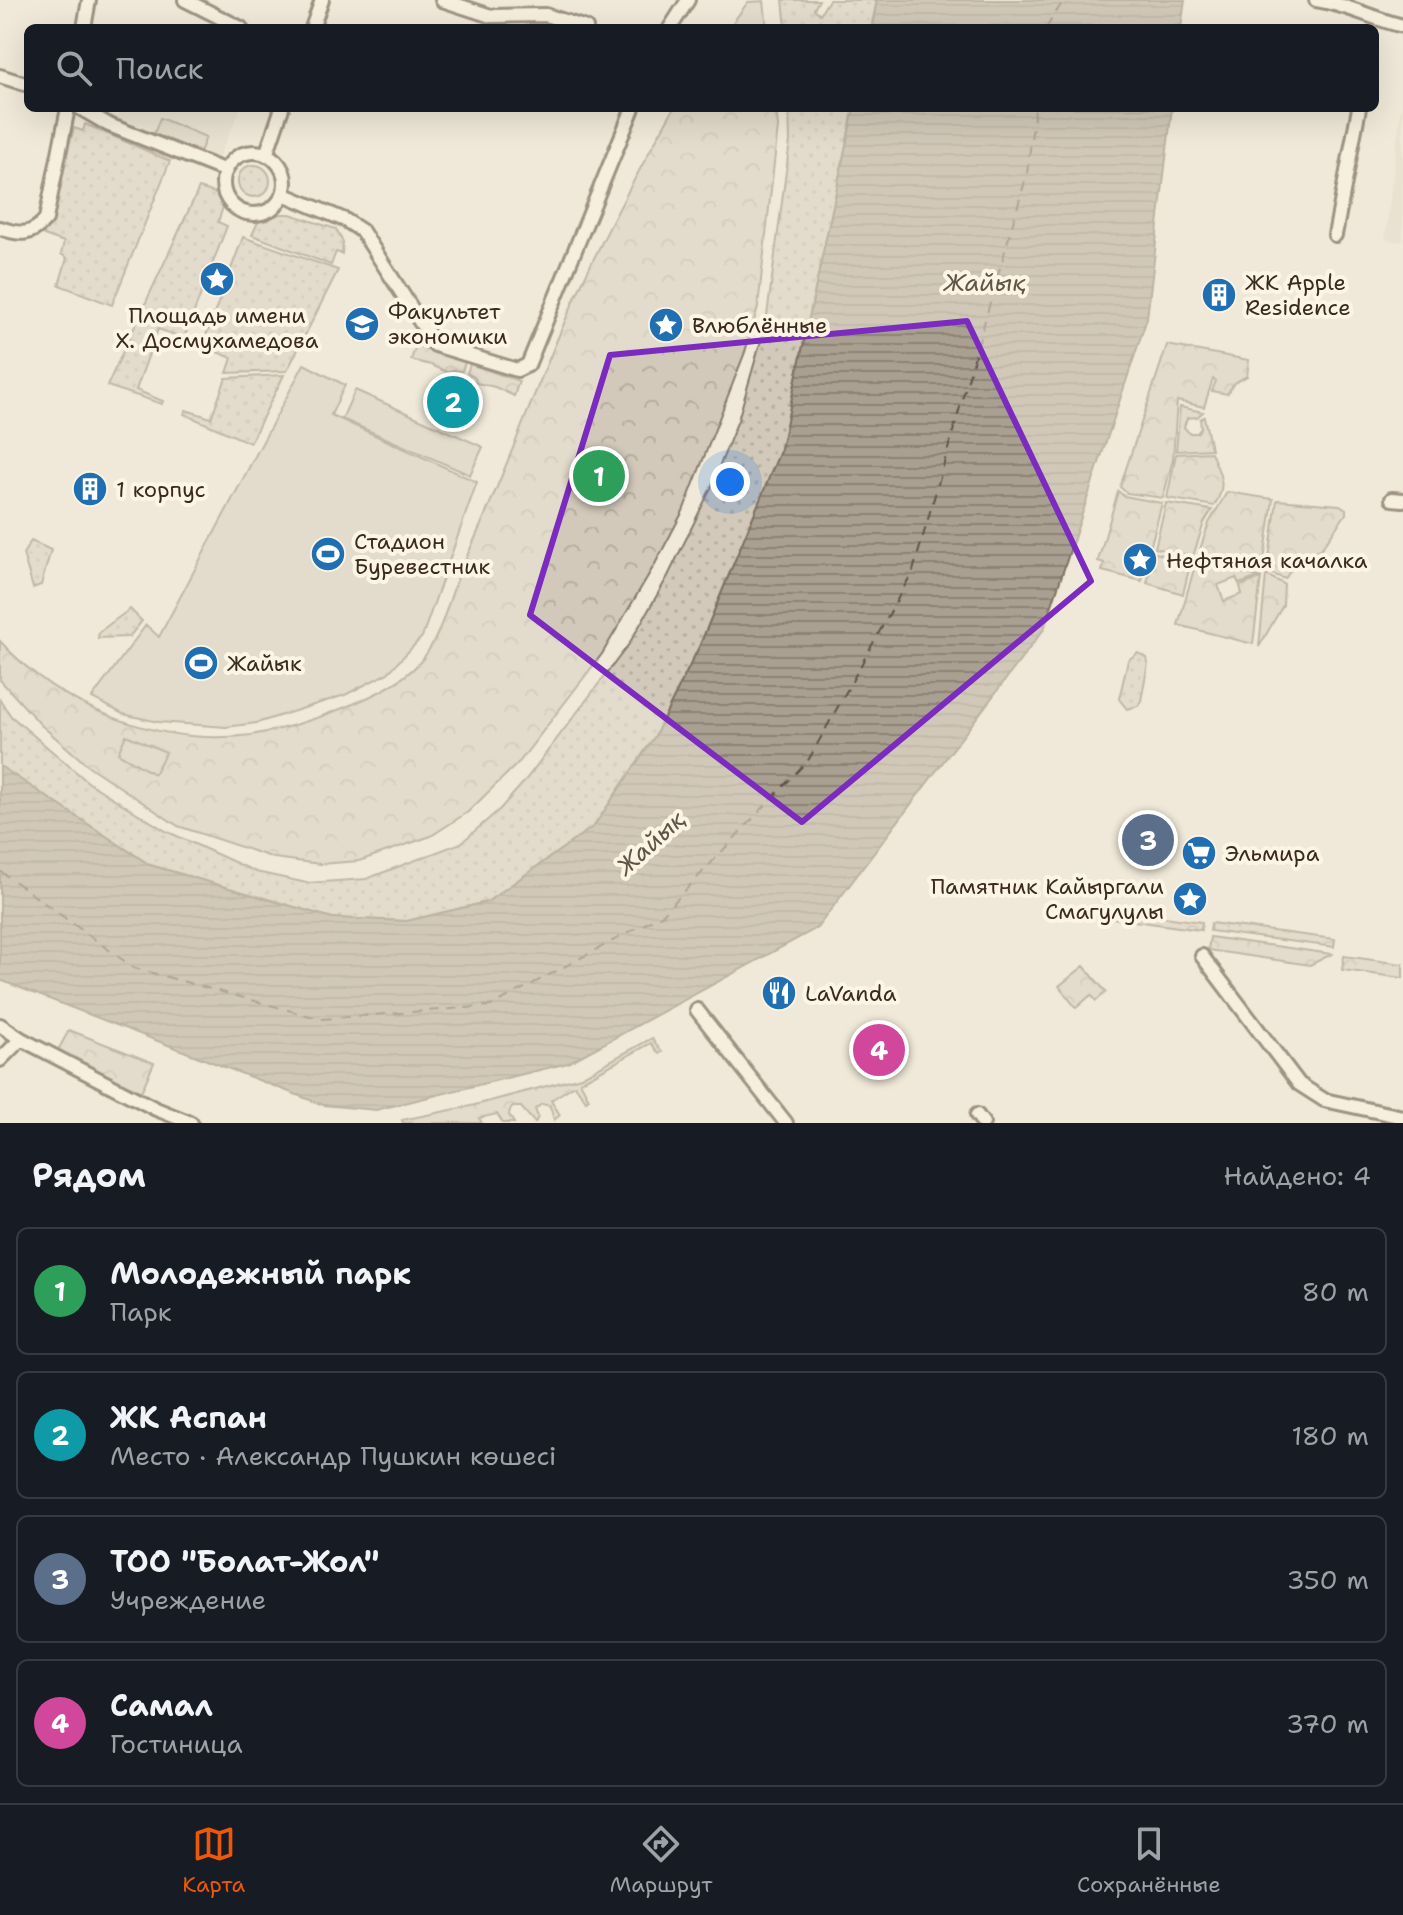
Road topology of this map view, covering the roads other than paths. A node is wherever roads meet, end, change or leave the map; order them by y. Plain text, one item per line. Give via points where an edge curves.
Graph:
1 (89, 0) edge
2 (185, 0) edge
3 (322, 0) edge
4 (442, 0) edge
5 (688, 0) edge
6 (1316, 0) edge
7 (1376, 20) junction
8 (85, 24) edge
9 (233, 24) edge
10 (313, 24) edge
11 (574, 24) edge
12 (673, 24) edge
13 (1370, 24) edge
14 (1403, 26) edge
15 (0, 76) edge
16 (24, 84) edge
17 (67, 112) edge
18 (87, 112) edge
19 (281, 112) edge
20 (631, 112) edge
21 (1358, 112) edge
22 (266, 155) junction
23 (226, 171) junction
24 (283, 194) junction
25 (0, 228) edge
26 (1335, 235) dead end
27 (1202, 956) dead end
28 (697, 1010) dead end
29 (0, 1025) edge
30 (21, 1039) junction
31 (0, 1060) edge
32 (1403, 1117) edge
33 (191, 1123) edge
34 (786, 1123) edge

1 - 8 street
2 - 9 street
3 - 10 street
4 - 11 street via 491,16 546,15
5 - 12 street
6 - 7 street via 1338,3
7 - 13 street
7 - 14 street
15 - 16 street
17 - 25 street via 46,219 38,229 19,235
18 - 23 street
19 - 22 street
20 - 24 street via 528,365 517,370 435,345 362,231
21 - 26 street
22 - 23 street via 246,153
22 - 24 street via 283,171
23 - 24 street via 226,195 239,210 269,210
27 - 32 street via 1299,1084 1324,1100
28 - 34 street
29 - 30 street
30 - 31 street
30 - 33 street

